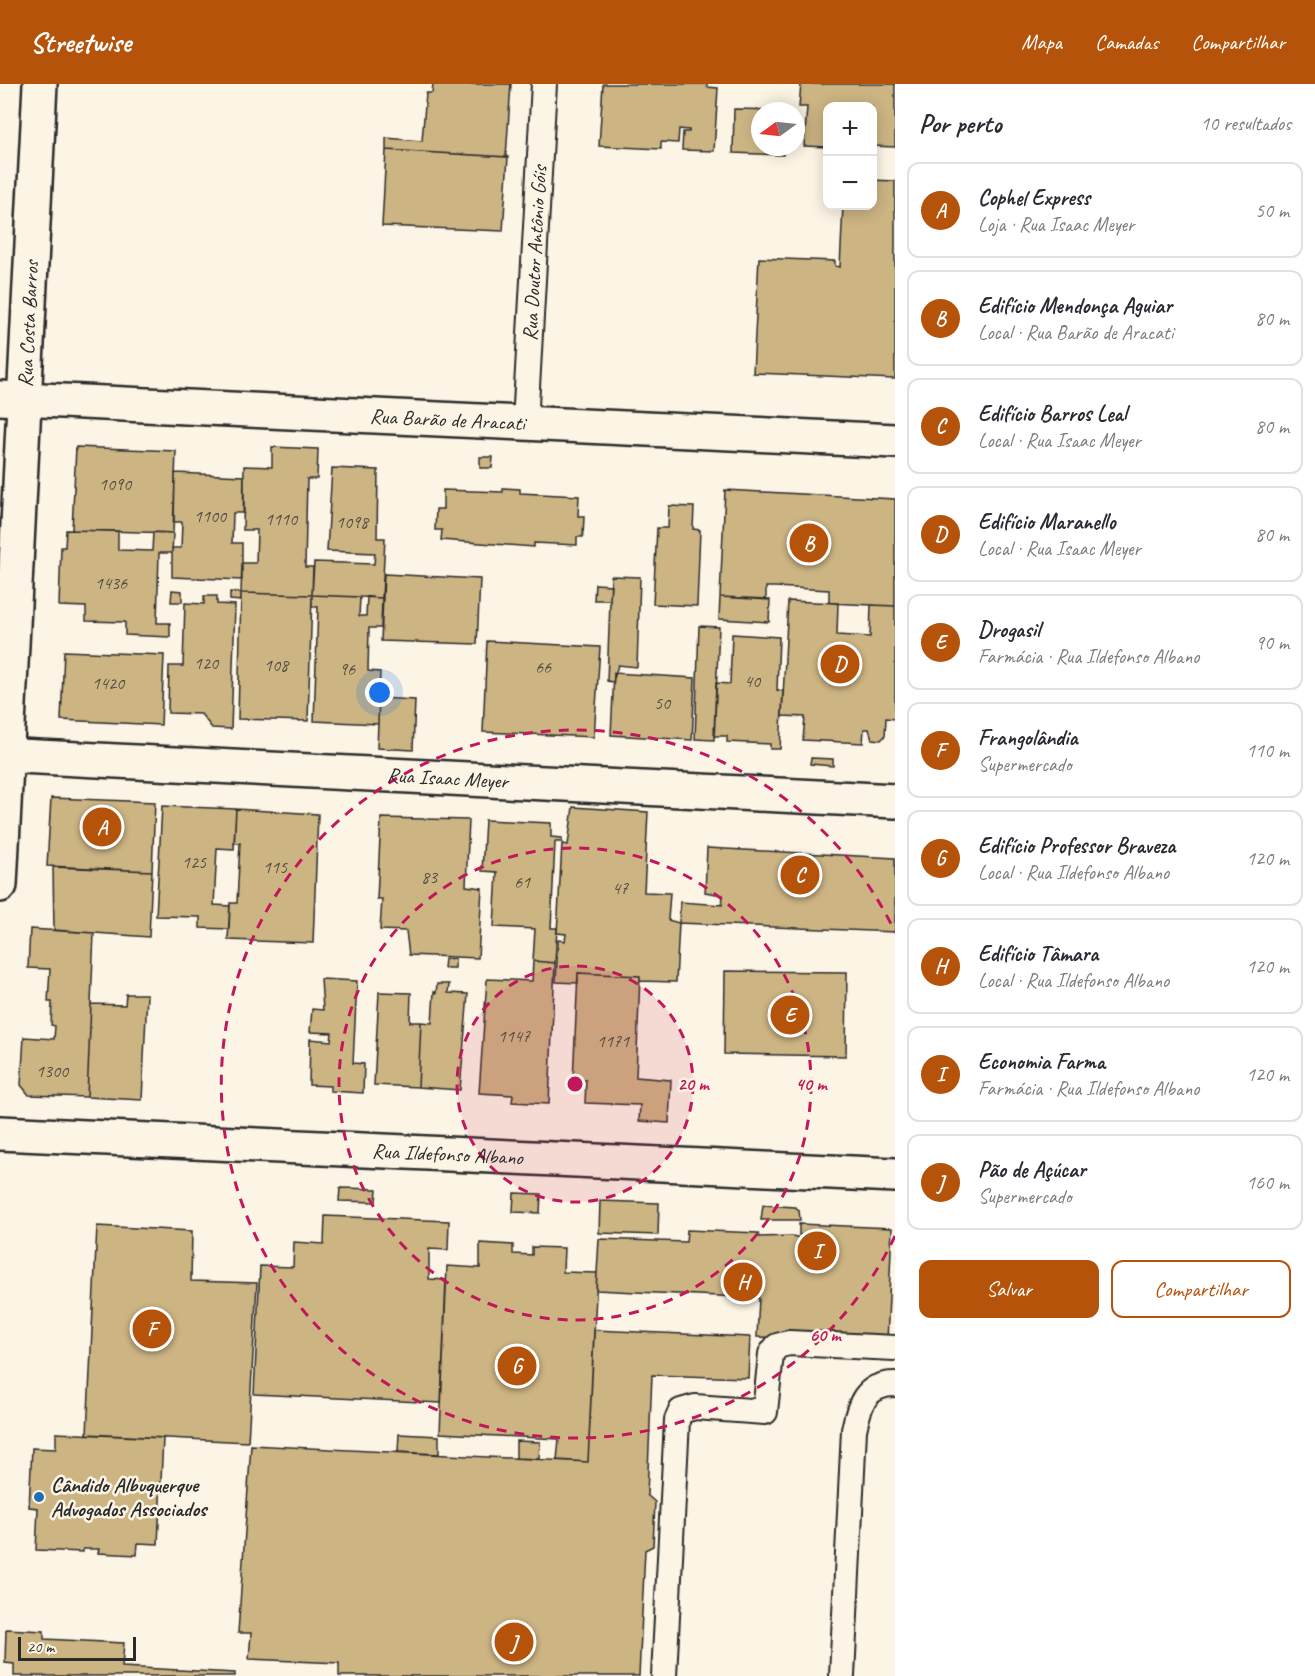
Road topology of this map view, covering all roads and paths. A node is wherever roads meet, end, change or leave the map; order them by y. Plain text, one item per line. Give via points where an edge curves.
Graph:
1 (40, 84) edge
2 (544, 84) edge
3 (13, 399) edge
4 (525, 423) junction
5 (895, 441) edge
6 (4, 755) edge
7 (895, 801) edge
8 (0, 885) edge
9 (0, 1133) edge
10 (895, 1175) edge
11 (895, 1348) edge
12 (895, 1384) edge
13 (664, 1676) edge
14 (842, 1676) edge

1 - 3 street, Rua Costa Barros
2 - 4 lane, Rua Doutor Antônio Góis
3 - 4 street, Rua Barão de Aracati
3 - 6 street, Rua Costa Barros
4 - 5 street, Rua Barão de Aracati
6 - 7 street, Rua Isaac Meyer
6 - 8 street, Rua Costa Barros
9 - 10 street, Rua Ildefonso Albano
11 - 13 lane via 789,1343 777,1346 771,1354 765,1412 695,1407 681,1411 677,1420
12 - 14 lane via 874,1388 866,1394 854,1430

